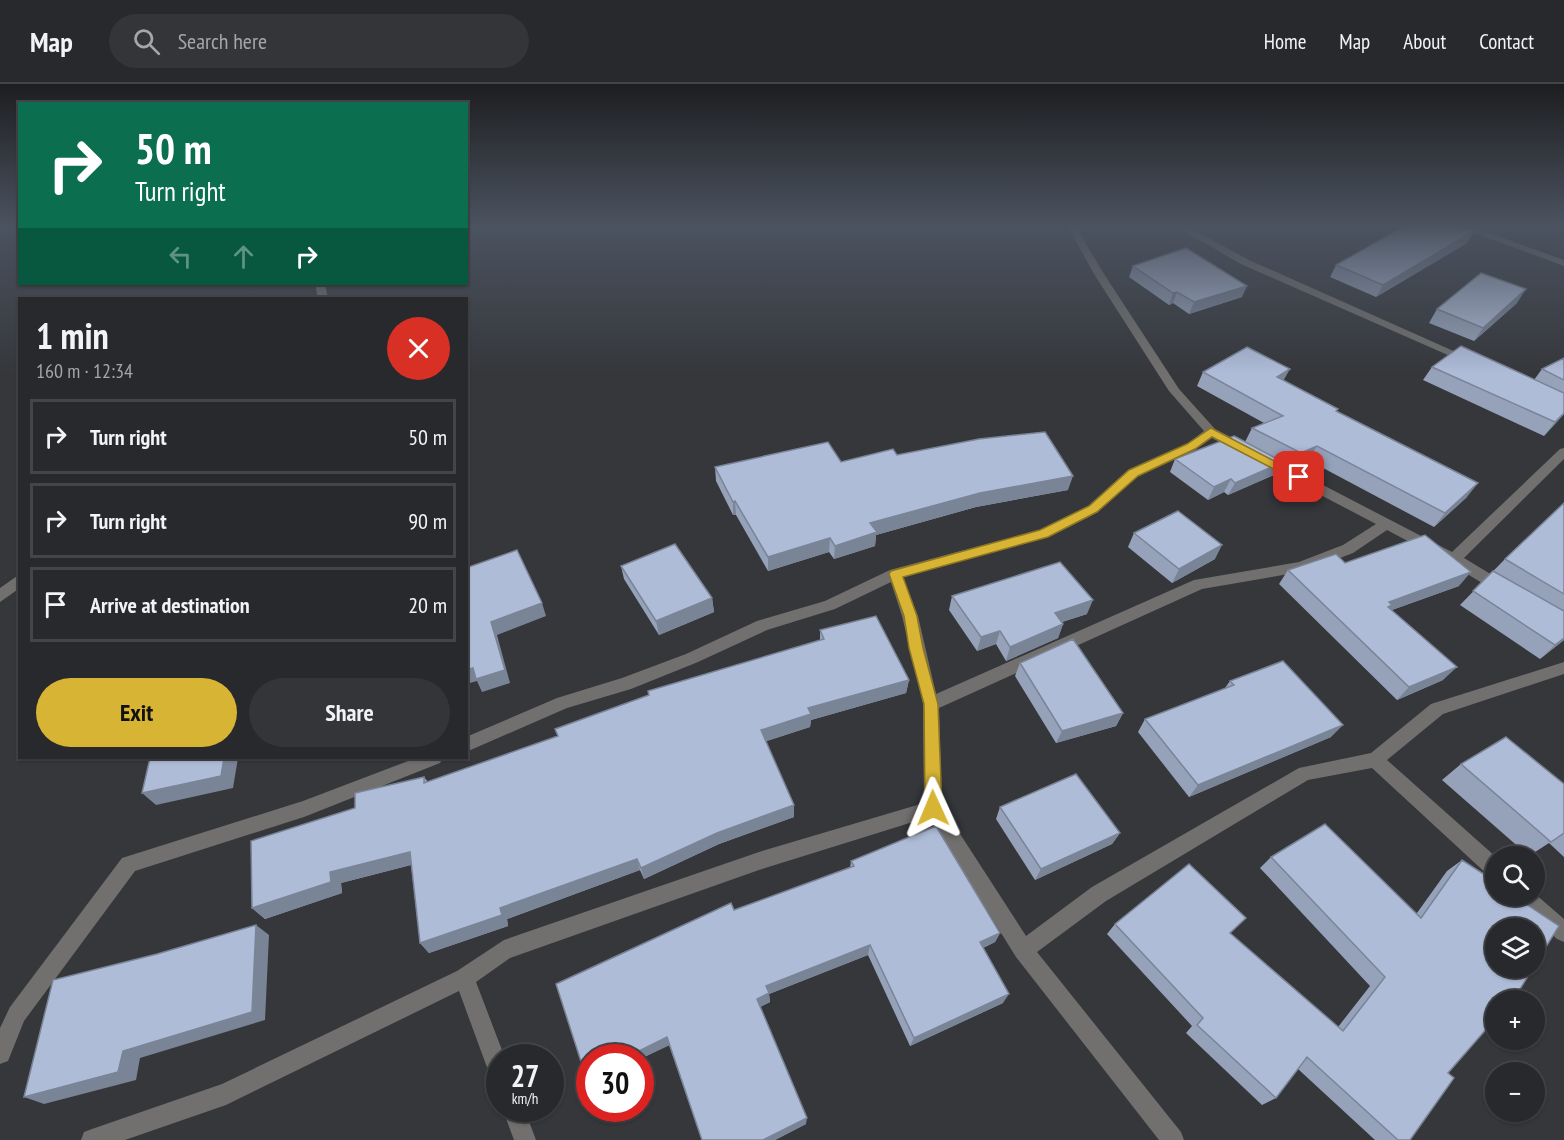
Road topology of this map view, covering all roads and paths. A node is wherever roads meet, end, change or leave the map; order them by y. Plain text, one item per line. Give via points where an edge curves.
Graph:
1 (1100, 276) edge
2 (1277, 276) edge
3 (1485, 368) edge
4 (1211, 432) junction
5 (1564, 452) edge
6 (1387, 524) junction
7 (1454, 559) junction
8 (895, 574) junction
9 (18, 581) edge
10 (1514, 595) edge
11 (0, 596) edge
12 (1564, 668) edge
13 (931, 704) junction
14 (468, 744) edge
15 (431, 759) edge
16 (1375, 760) junction
17 (933, 808) junction
18 (1485, 860) edge
19 (1535, 906) edge
20 (1564, 932) edge
21 (1023, 950) junction
22 (464, 978) junction
23 (489, 1044) edge
24 (0, 1053) edge
25 (518, 1122) edge
26 (92, 1140) edge
27 (525, 1140) edge
28 (1173, 1140) edge

1 - 4 street via 1175,391
2 - 3 street
4 - 6 street
4 - 8 street via 1191,447 1133,473 1093,509 1044,534
5 - 7 street
6 - 7 street
6 - 13 street via 1348,549 1301,567 1199,584
7 - 10 street
8 - 13 street via 910,616
8 - 14 street via 830,605 762,625 692,658 563,703
9 - 11 street
12 - 16 street via 1437,709
13 - 17 street
15 - 24 street via 304,809 129,864 17,1014
16 - 18 street
16 - 21 street via 1305,773 1099,894
17 - 21 street
17 - 22 street via 759,861 504,950
19 - 20 street
21 - 28 street
22 - 23 street
22 - 26 street via 226,1094
25 - 27 street

